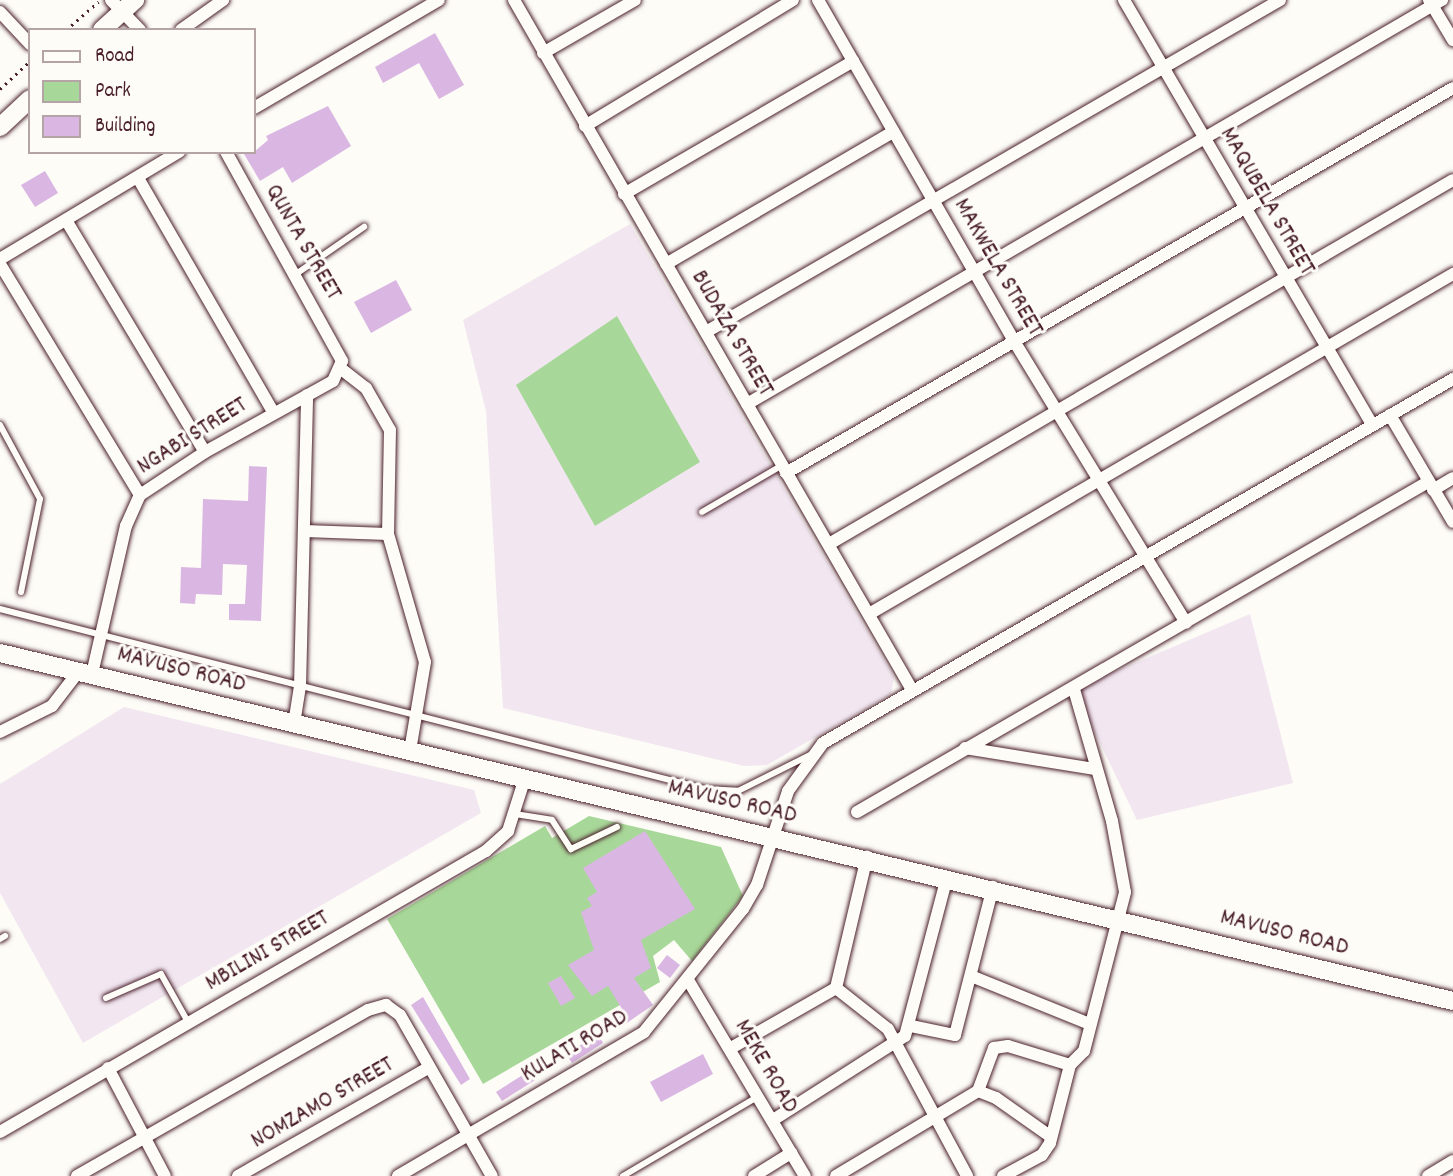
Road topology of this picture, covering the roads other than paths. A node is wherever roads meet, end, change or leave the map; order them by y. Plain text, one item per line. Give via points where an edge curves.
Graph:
1 (223, 0) edge
2 (439, 0) edge
3 (514, 0) edge
4 (635, 0) edge
5 (793, 0) edge
6 (818, 0) edge
7 (1124, 0) edge
8 (1280, 0) edge
9 (1434, 2) edge
10 (122, 4) edge
11 (0, 12) edge
12 (104, 28) edge
13 (139, 28) edge
14 (184, 28) edge
15 (1453, 40) edge
16 (28, 42) edge
17 (543, 53) junction
18 (853, 61) junction
19 (1163, 68) junction
20 (1453, 88) edge
21 (28, 101) edge
22 (256, 107) edge
23 (1, 125) edge
24 (585, 126) junction
25 (893, 132) junction
26 (1204, 137) junction
27 (176, 154) edge
28 (227, 154) edge
29 (138, 178) junction
30 (1453, 180) edge
31 (624, 194) junction
32 (934, 201) junction
33 (1245, 208) junction
34 (65, 220) junction
35 (364, 227) dead end
36 (0, 262) edge
37 (666, 264) junction
38 (973, 271) junction
39 (296, 274) junction
40 (1453, 274) edge
41 (1285, 279) junction
42 (706, 332) junction
43 (1014, 341) junction
44 (1326, 347) junction
45 (340, 368) junction
46 (1453, 379) edge
47 (307, 395) junction
48 (747, 404) junction
49 (1057, 411) junction
50 (273, 412) junction
51 (1390, 415) junction
52 (0, 425) edge
53 (1372, 425) junction
54 (205, 452) junction
55 (784, 469) junction
56 (1453, 478) edge
57 (1097, 481) junction
58 (1431, 486) junction
59 (141, 495) junction
60 (702, 512) dead end
61 (1453, 522) edge
62 (304, 531) junction
63 (388, 534) junction
64 (829, 544) junction
65 (1143, 556) junction
66 (21, 592) dead end
67 (0, 609) edge
68 (869, 614) junction
69 (1186, 623) junction
70 (101, 634) junction
71 (0, 653) edge
72 (85, 673) junction
73 (300, 687) junction
74 (1074, 689) junction
75 (912, 690) junction
76 (418, 718) junction
77 (294, 724) junction
78 (0, 732) edge
79 (965, 748) junction
80 (410, 751) junction
81 (810, 755) junction
82 (1096, 769) junction
83 (524, 781) junction
84 (857, 812) dead end
85 (515, 814) junction
86 (617, 827) dead end
87 (771, 838) junction
88 (867, 857) junction
89 (947, 877) junction
90 (993, 887) junction
91 (1118, 919) junction
92 (971, 976) junction
93 (688, 980) junction
94 (836, 988) junction
95 (106, 998) dead end
96 (1453, 1001) edge
97 (188, 1022) junction
98 (1090, 1024) junction
99 (911, 1026) junction
100 (897, 1045) junction
101 (731, 1048) junction
102 (1070, 1065) junction
103 (108, 1068) junction
104 (428, 1068) junction
105 (978, 1091) junction
106 (758, 1096) junction
107 (934, 1119) junction
108 (773, 1120) junction
109 (0, 1132) edge
110 (469, 1133) junction
111 (1051, 1137) junction
112 (143, 1138) junction
113 (791, 1153) junction
114 (1453, 1161) edge
115 (77, 1176) edge
116 (165, 1176) edge
117 (238, 1176) edge
118 (398, 1176) edge
119 (492, 1176) edge
120 (623, 1176) edge
121 (754, 1176) edge
122 (805, 1176) edge
123 (836, 1176) edge
124 (967, 1176) edge
125 (1003, 1176) edge
126 (1428, 1176) edge

1 - 14 street
2 - 22 street
3 - 17 street, BUDAZA STREET
4 - 17 street
5 - 24 street
6 - 18 street, MAKWELA STREET
7 - 19 street, MAQUBELA STREET
8 - 19 street
9 - 15 street
9 - 26 street
10 - 12 street
10 - 13 street
11 - 16 street
17 - 24 street, BUDAZA STREET
18 - 25 street, MAKWELA STREET
18 - 31 street
19 - 26 street, MAQUBELA STREET
19 - 32 street
20 - 33 street
21 - 23 street
24 - 31 street, BUDAZA STREET
25 - 32 street, MAKWELA STREET
25 - 37 street
26 - 33 street, MAQUBELA STREET
26 - 38 street
27 - 29 street
28 - 39 street, QUNTA STREET
29 - 34 street
29 - 50 street
30 - 41 street
31 - 37 street, BUDAZA STREET
32 - 38 street, MAKWELA STREET
32 - 42 street
33 - 41 street, MAQUBELA STREET
33 - 43 street
34 - 36 street
34 - 54 street
35 - 39 lane
36 - 59 street
37 - 42 street, BUDAZA STREET
38 - 43 street, MAKWELA STREET
38 - 48 street
39 - 45 street, QUNTA STREET via 342,354
40 - 44 street
41 - 44 street, MAQUBELA STREET
41 - 49 street
42 - 48 street, BUDAZA STREET
43 - 49 street, MAKWELA STREET
43 - 55 street
44 - 53 street, MAQUBELA STREET
44 - 57 street
45 - 47 street, NGABI STREET via 333,381
45 - 63 street via 366,388 390,430
46 - 51 street
47 - 50 street, NGABI STREET
47 - 62 street
48 - 55 street, BUDAZA STREET
49 - 57 street, MAKWELA STREET
49 - 64 street
50 - 54 street, NGABI STREET
51 - 53 street
51 - 58 street
52 - 66 lane via 40,499
53 - 65 street
54 - 59 street, NGABI STREET
55 - 60 lane
55 - 64 street, BUDAZA STREET
56 - 58 street
57 - 65 street, MAKWELA STREET
57 - 68 street
58 - 61 street
58 - 69 street
59 - 70 street, NGABI STREET via 126,526
62 - 63 street
62 - 73 street
63 - 76 street via 424,654
64 - 68 street, BUDAZA STREET
65 - 69 street, MAKWELA STREET
65 - 75 street
67 - 70 lane
68 - 75 street, BUDAZA STREET
69 - 74 street
70 - 72 street, NGABI STREET
70 - 73 lane
71 - 72 street, MAVUSO ROAD
72 - 77 street, MAVUSO ROAD
72 - 78 street via 52,706
73 - 76 lane
73 - 77 street
74 - 79 street
74 - 82 street
75 - 81 street
76 - 80 street
76 - 81 lane via 723,792 738,791
77 - 80 street, MAVUSO ROAD
79 - 82 street
79 - 84 street
80 - 83 street, MAVUSO ROAD
81 - 87 street, KULATI ROAD via 788,791
82 - 91 street via 1124,866 1125,892
83 - 85 street, MBILINI STREET
83 - 87 street, MAVUSO ROAD
85 - 86 lane via 552,820 574,849
85 - 97 street, MBILINI STREET via 508,831 486,850
87 - 88 street, MAVUSO ROAD
87 - 93 street, KULATI ROAD via 750,897
88 - 89 street, MAVUSO ROAD
88 - 94 street
89 - 90 street, MAVUSO ROAD
89 - 99 street
90 - 91 street, MAVUSO ROAD
90 - 92 street
91 - 96 street, MAVUSO ROAD
91 - 98 street
92 - 98 street
92 - 99 street via 954,1037
93 - 101 street, MEKE ROAD
93 - 110 street, KULATI ROAD via 627,1046
94 - 100 street via 882,1021
94 - 101 street
95 - 97 lane via 161,974
97 - 103 street, MBILINI STREET
98 - 102 street via 1080,1058
99 - 100 street
100 - 107 street
100 - 108 street
101 - 106 street, MEKE ROAD
102 - 105 street via 1000,1045 988,1055
102 - 111 street
103 - 109 street, MBILINI STREET
103 - 112 street
104 - 110 street
104 - 112 street via 395,1009 374,1007
104 - 117 street, NOMZAMO STREET
105 - 107 street
105 - 111 street via 996,1098
106 - 108 street, MEKE ROAD
106 - 120 lane
107 - 123 street
107 - 124 street
108 - 113 street, MEKE ROAD
110 - 118 street, KULATI ROAD
110 - 119 street
111 - 125 street via 1042,1155
112 - 115 street
112 - 116 street
113 - 121 street
113 - 122 street, MEKE ROAD
114 - 126 street

